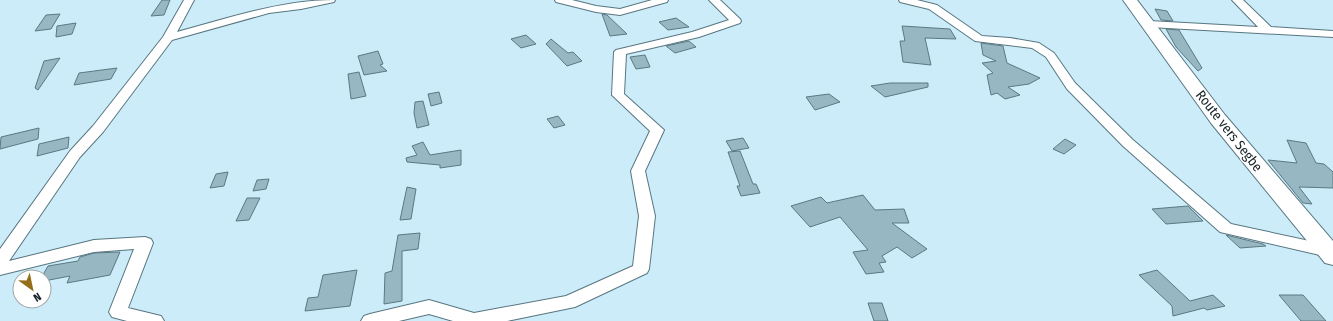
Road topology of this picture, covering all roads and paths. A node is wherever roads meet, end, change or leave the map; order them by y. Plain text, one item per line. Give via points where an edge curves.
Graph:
1 (189, 0) edge
2 (330, 0) edge
3 (560, 0) edge
4 (663, 0) edge
5 (714, 0) edge
6 (904, 0) edge
7 (1130, 0) edge
8 (1237, 0) edge
9 (1149, 24) junction
10 (1269, 31) junction
11 (1333, 34) edge
12 (168, 38) junction
13 (1331, 253) edge
14 (0, 261) edge
15 (0, 269) edge
16 (155, 321) edge
17 (370, 321) edge
18 (476, 321) edge

1 - 12 street
2 - 12 street via 268,10
3 - 4 street via 620,12
5 - 18 street via 736,21 695,35 620,52 618,95 657,130 638,170 647,216 641,269 569,302
6 - 13 street via 933,7 979,38 1035,45 1050,55 1071,86 1128,143 1226,228
7 - 9 main road, Route vers Segbe
8 - 10 street
9 - 10 street
9 - 13 main road, Route vers Segbe via 1218,120
10 - 11 street
12 - 14 street via 98,129 75,154
15 - 16 street via 94,246 145,243 118,312
17 - 18 street via 429,307

